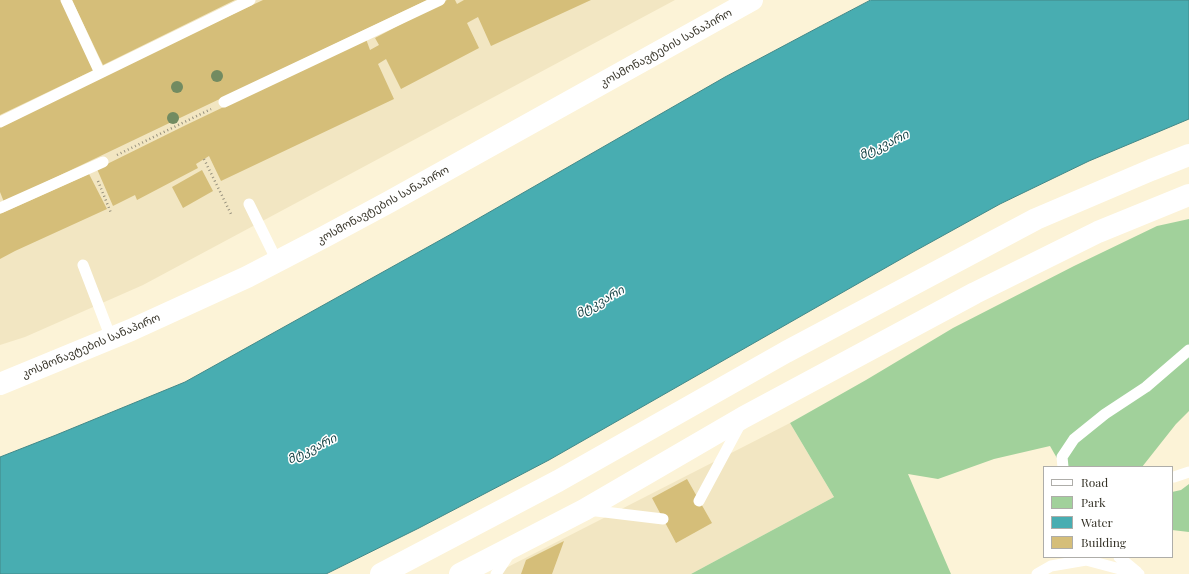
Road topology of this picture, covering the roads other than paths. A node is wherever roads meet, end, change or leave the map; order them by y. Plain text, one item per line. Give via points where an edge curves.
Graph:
1 (66, 0) edge
2 (250, 0) edge
3 (440, 0) edge
4 (752, 0) edge
5 (100, 73) junction
6 (224, 102) road end
7 (0, 122) edge
8 (1189, 155) edge
9 (103, 162) road end
10 (1189, 195) edge
11 (1, 204) edge
12 (249, 204) dead end
13 (277, 262) junction
14 (83, 265) dead end
15 (110, 338) junction
16 (1189, 350) edge
17 (0, 384) edge
18 (744, 417) junction
19 (1063, 466) edge
20 (1189, 472) edge
21 (1174, 478) dead end
22 (700, 501) dead end
23 (584, 510) junction
24 (663, 519) dead end
25 (515, 546) junction
26 (1120, 558) edge
27 (381, 574) edge
28 (460, 574) edge
29 (496, 574) edge
30 (1037, 574) edge
31 (1139, 574) edge

1 - 5 lane
2 - 5 lane
3 - 6 lane
4 - 13 main road, კოსმონავტების სანაპირო
5 - 7 lane
8 - 27 main road via 1036,219 786,352 558,481
9 - 11 lane
10 - 18 main road via 1098,232 976,293
12 - 13 lane
13 - 15 main road, კოსმონავტების სანაპირო
14 - 15 lane
15 - 17 main road, კოსმონავტების სანაპირო
16 - 19 lane via 1146,386 1074,439 1062,457
18 - 22 lane
18 - 23 main road
20 - 21 lane
23 - 24 lane
23 - 25 main road
25 - 28 main road
25 - 29 lane
26 - 31 lane
30 - 31 lane via 1051,566 1086,560

